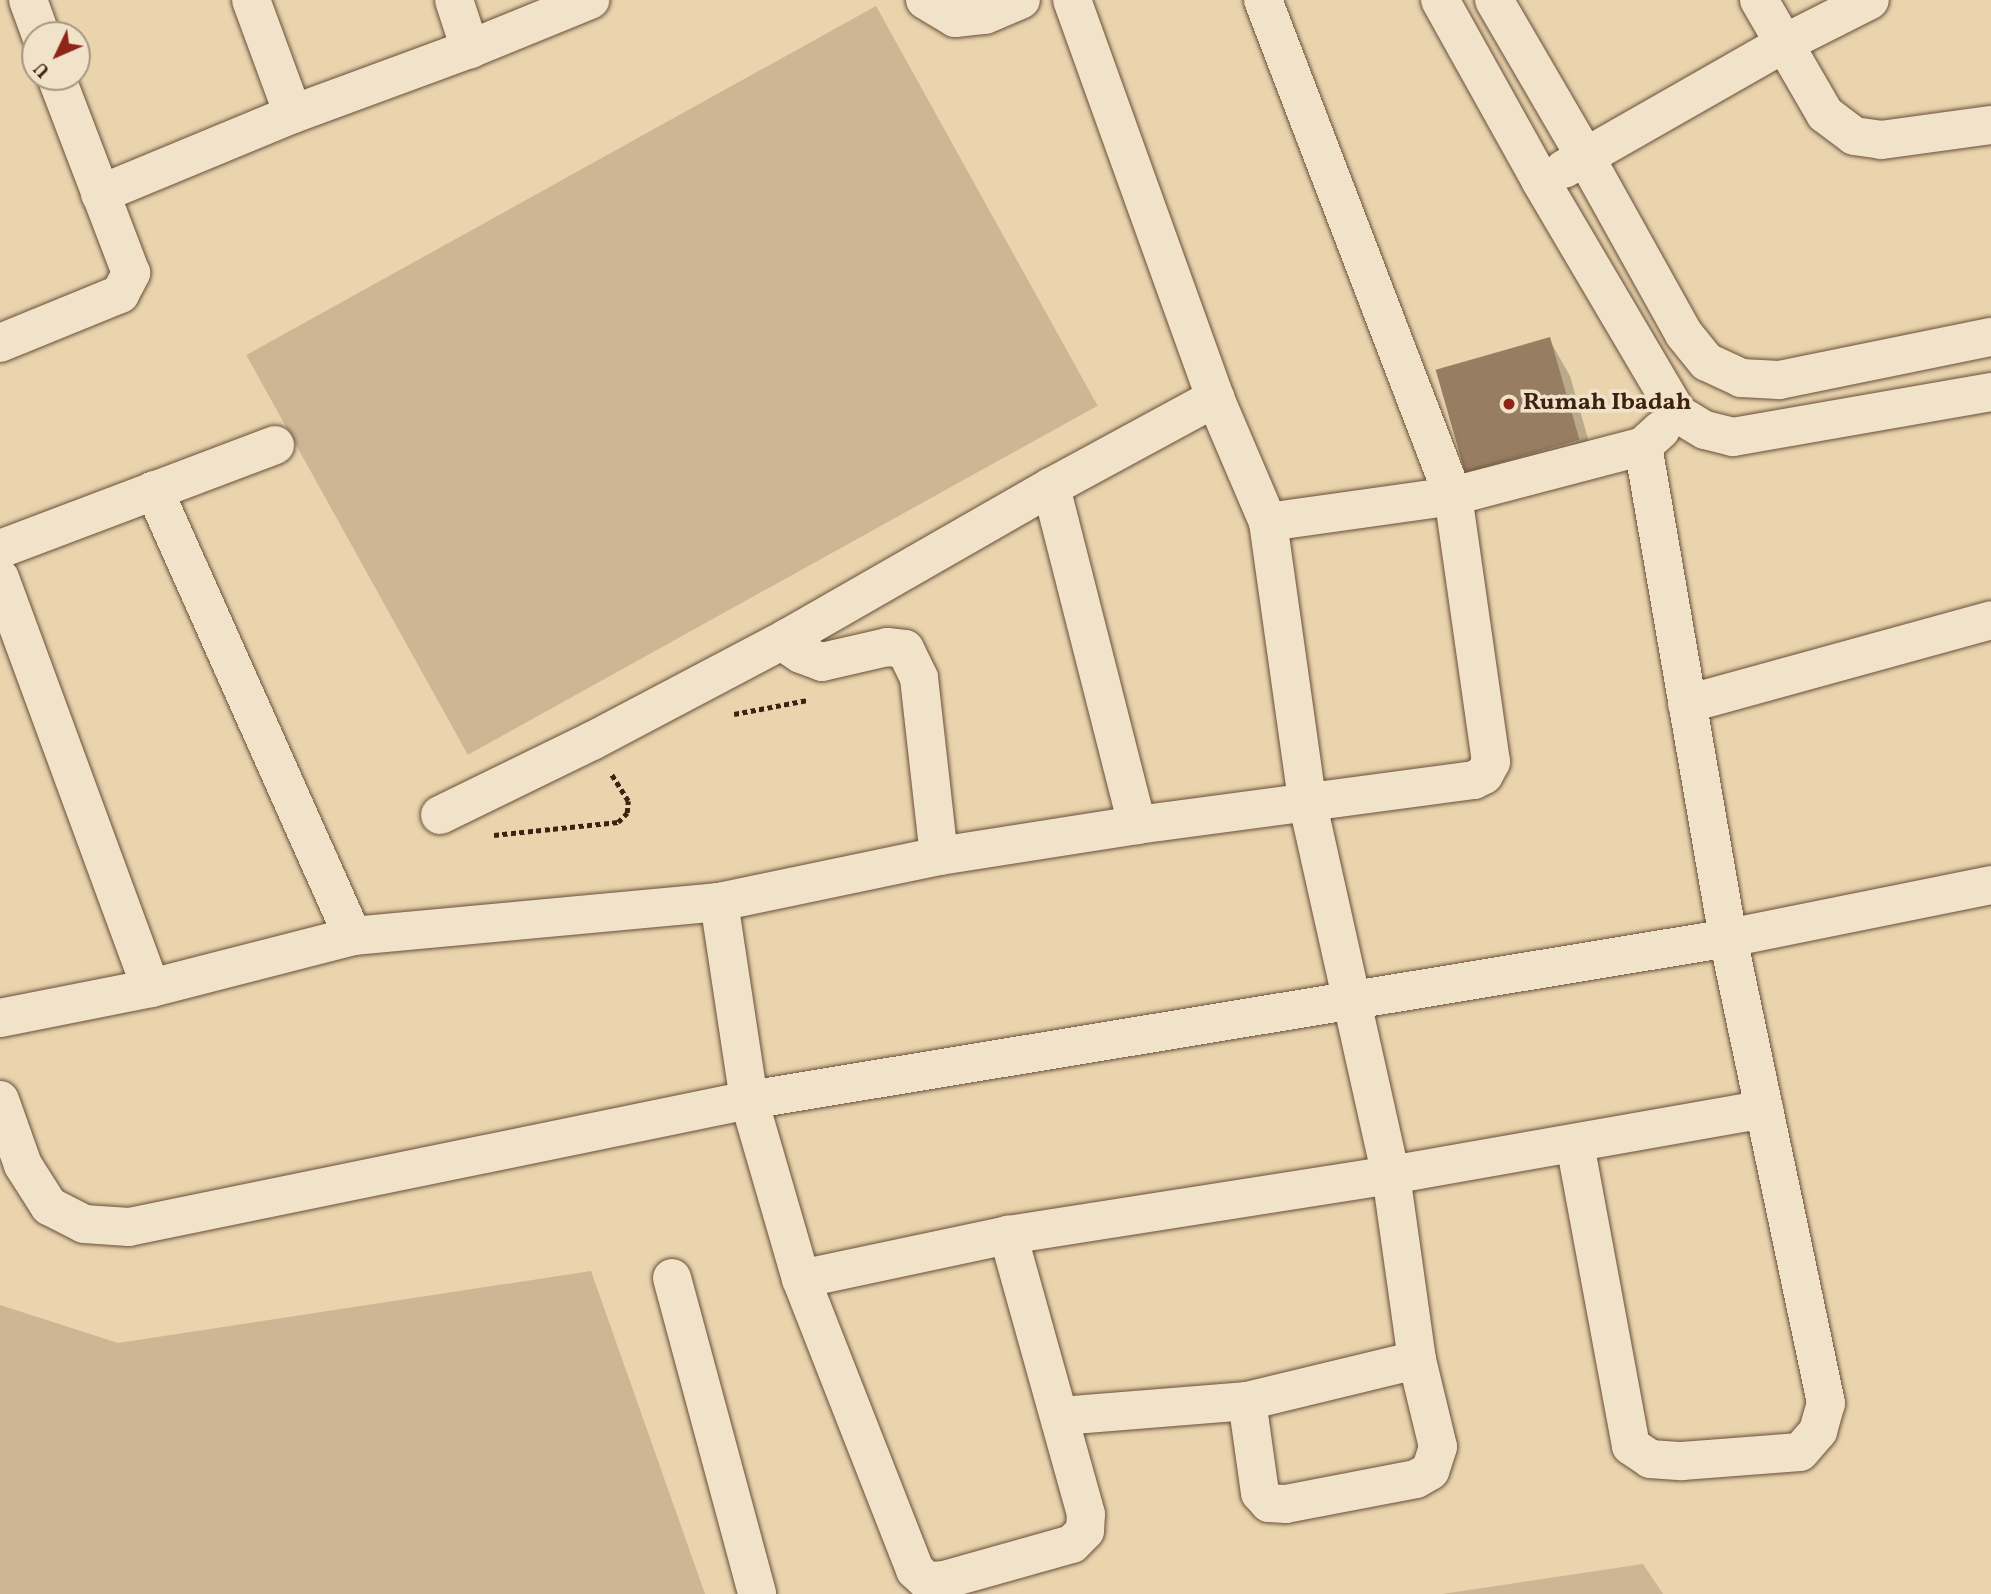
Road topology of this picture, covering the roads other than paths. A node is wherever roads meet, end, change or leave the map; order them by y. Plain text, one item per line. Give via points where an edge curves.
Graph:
1 (28, 0) edge
2 (251, 0) edge
3 (454, 0) edge
4 (590, 0) edge
5 (925, 0) edge
6 (1021, 0) edge
7 (1072, 0) edge
8 (1263, 0) edge
9 (1440, 0) edge
10 (1494, 0) edge
11 (1759, 0) edge
12 (1870, 0) edge
13 (36, 21) edge
14 (1785, 43) junction
15 (470, 49) junction
16 (62, 91) edge
17 (293, 114) junction
18 (1991, 125) edge
19 (1587, 158) junction
20 (1540, 180) junction
21 (100, 194) junction
22 (1991, 337) edge
23 (0, 343) edge
24 (1991, 392) edge
25 (1215, 398) junction
26 (1678, 414) junction
27 (275, 445) dead end
28 (1643, 446) junction
29 (1051, 487) junction
30 (154, 490) junction
31 (1453, 496) junction
32 (1268, 522) junction
33 (0, 549) edge
34 (0, 578) edge
35 (1991, 620) edge
36 (787, 638) junction
37 (1687, 704) junction
38 (1308, 805) junction
39 (440, 815) road end
40 (1137, 825) junction
41 (939, 856) junction
42 (1991, 885) edge
43 (719, 902) junction
44 (353, 936) junction
45 (1728, 938) junction
46 (151, 988) junction
47 (1353, 1001) junction
48 (0, 1018) edge
49 (0, 1100) edge
50 (749, 1100) junction
51 (1763, 1109) junction
52 (1575, 1144) junction
53 (1391, 1175) junction
54 (1007, 1235) junction
55 (671, 1278) dead end
56 (801, 1279) junction
57 (1417, 1360) junction
58 (1247, 1401) junction
59 (1061, 1416) junction
60 (757, 1594) edge

1 - 13 street
2 - 17 street
3 - 15 street
4 - 15 street
5 - 6 street via 955,18 985,15
7 - 25 street
8 - 31 street
9 - 20 street
10 - 19 street
11 - 14 street
12 - 14 street
14 - 18 street via 1825,114 1854,136 1881,140
14 - 19 street
15 - 17 street
16 - 21 street
17 - 21 street
19 - 20 street
19 - 22 street via 1684,334 1707,362 1741,378 1779,380
20 - 26 street
21 - 23 street via 131,273 127,284 120,294
24 - 26 street via 1733,437 1705,430
25 - 29 street
25 - 32 street
26 - 28 street
27 - 30 street
28 - 31 street
28 - 37 street
29 - 36 street
29 - 40 street
30 - 33 street
30 - 44 street
31 - 32 street
31 - 38 street via 1490,766 1475,780
32 - 38 street
34 - 46 street
35 - 37 street
36 - 39 street
36 - 41 street via 792,648 822,662 887,647 905,649 919,678
37 - 45 street
38 - 40 street
38 - 47 street
40 - 41 street
41 - 43 street
42 - 45 street
43 - 44 street
43 - 50 street
44 - 46 street
45 - 47 street
45 - 51 street
46 - 48 street
47 - 50 street
47 - 53 street
49 - 50 street via 23,1165 49,1206 84,1224 129,1227
50 - 56 street
51 - 52 street
51 - 52 street via 1826,1403 1818,1432 1800,1452 1682,1461 1650,1459 1631,1446
52 - 53 street
53 - 54 street
53 - 57 street
54 - 56 street
54 - 59 street
55 - 60 street
56 - 59 street via 915,1570 927,1581 1072,1544 1085,1531 1086,1514
57 - 58 street
57 - 58 street via 1438,1447 1430,1471 1416,1479 1286,1504 1269,1503 1260,1493
58 - 59 street

